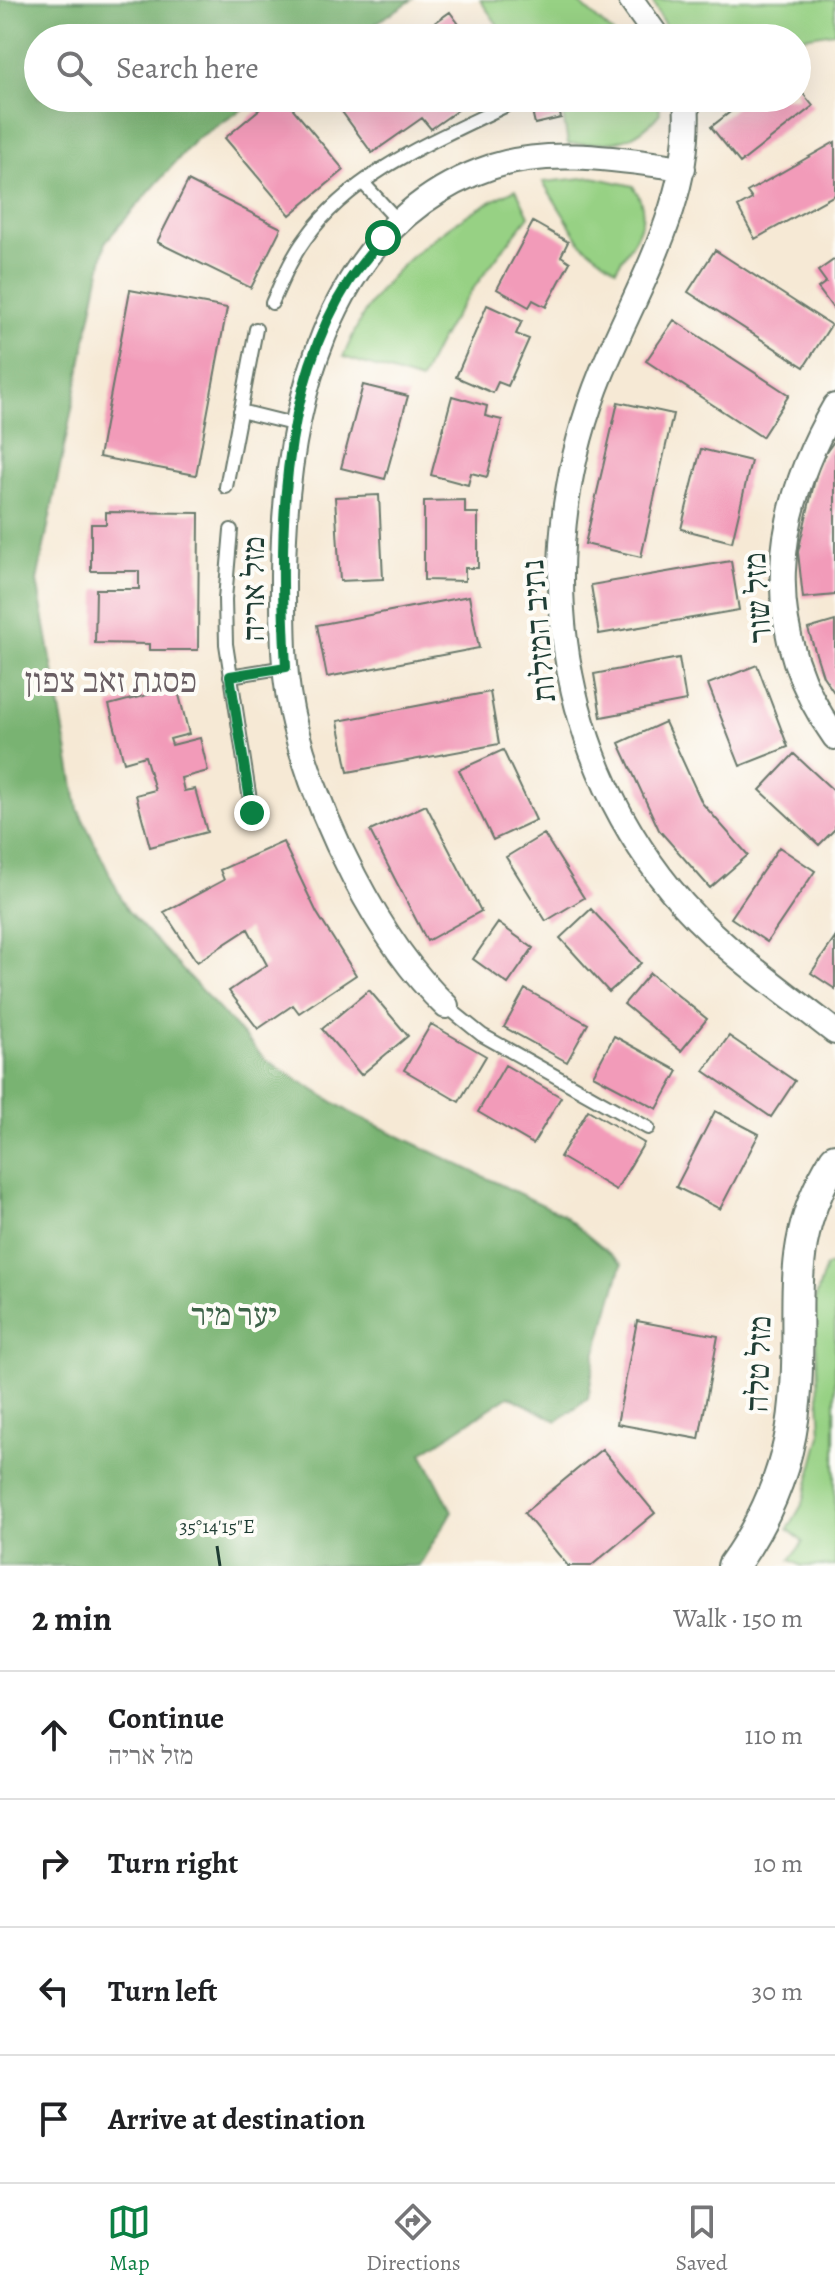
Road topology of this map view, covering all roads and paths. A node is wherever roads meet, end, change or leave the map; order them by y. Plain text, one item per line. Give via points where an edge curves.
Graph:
1 (631, 0) edge
2 (648, 24) edge
3 (493, 112) edge
4 (687, 112) edge
5 (683, 168) junction
6 (364, 184) junction
7 (400, 223) junction
8 (272, 303) dead end
9 (256, 329) dead end
10 (835, 406) edge
11 (240, 411) junction
12 (297, 425) junction
13 (226, 487) dead end
14 (231, 530) dead end
15 (286, 667) junction
16 (230, 676) junction
17 (835, 737) edge
18 (252, 813) dead end
19 (446, 1006) joint
20 (835, 1032) edge
21 (648, 1128) dead end
22 (835, 1159) edge
23 (736, 1565) edge

1 - 2 street
3 - 6 lane via 423,146
4 - 5 street, נתיב המזלות
5 - 7 street, מזל אריה via 591,158 523,160 456,182
5 - 20 street, נתיב המזלות via 662,241 581,431 561,553 566,659 589,749 644,854 711,931
6 - 7 lane
6 - 8 lane via 308,235
7 - 12 street, מזל אריה via 349,281 329,320 312,362
9 - 11 lane
10 - 17 street, מזל שור via 809,452 794,494 782,567 794,658
11 - 12 lane
11 - 13 lane
12 - 15 street, מזל אריה via 283,533
14 - 16 lane via 225,599
15 - 16 lane
15 - 19 street, מזל אריה via 295,727 344,855 383,931 418,980
16 - 18 lane
19 - 21 lane, מזל אריה via 482,1035
22 - 23 street, מזל טלה via 808,1214 800,1245 796,1399 784,1469

